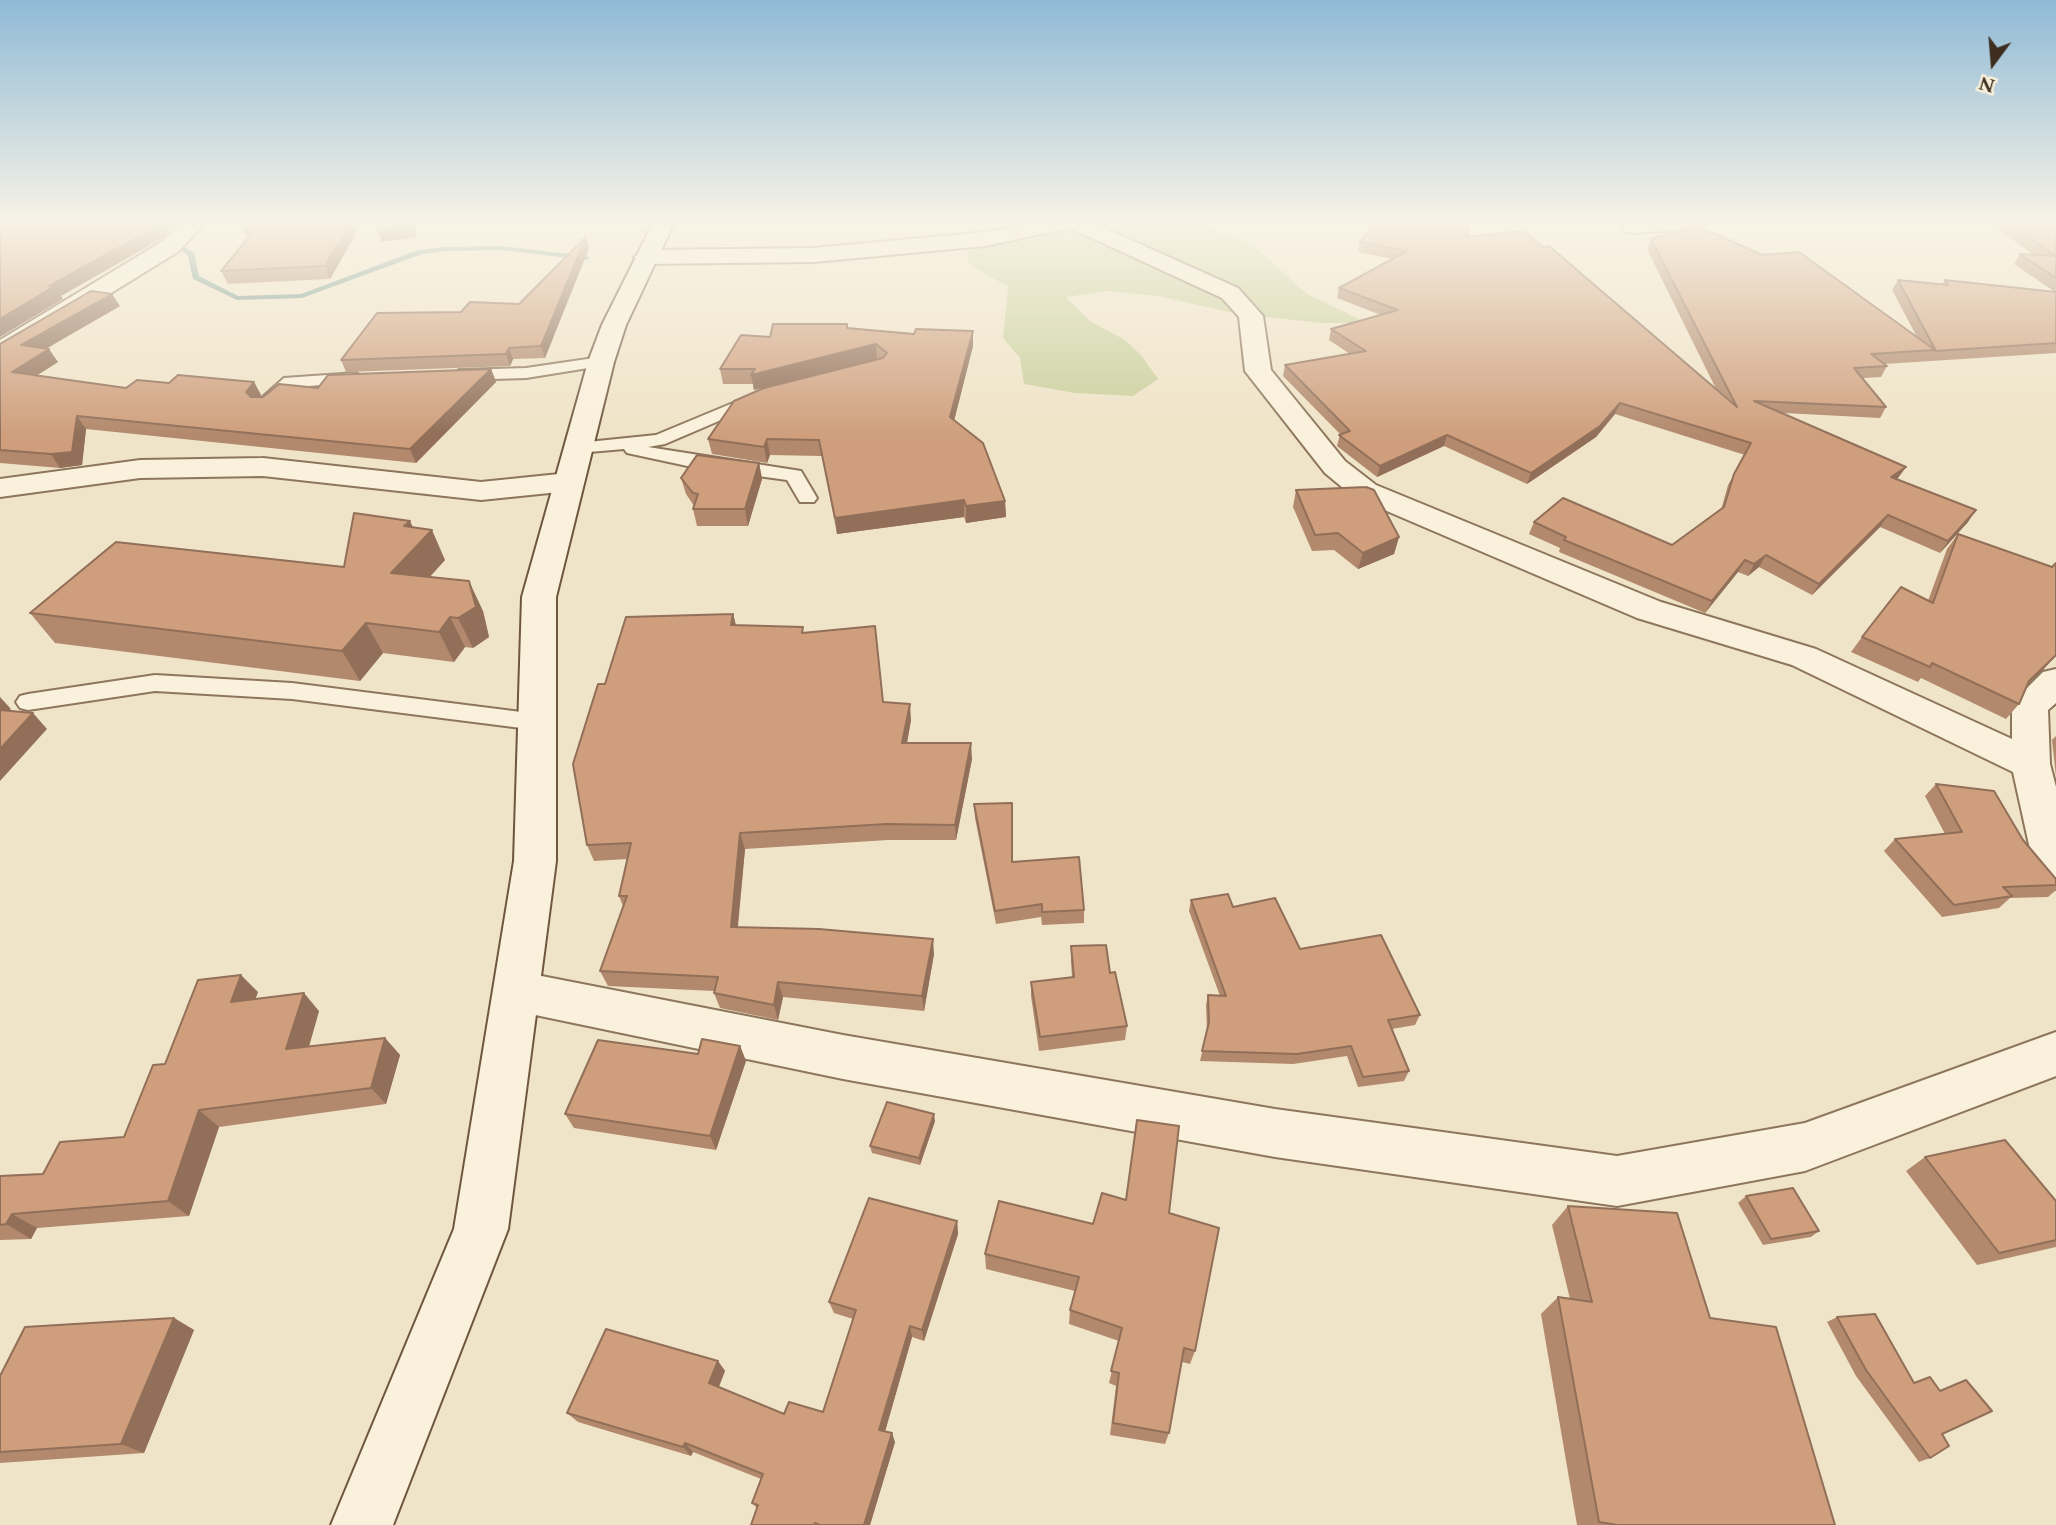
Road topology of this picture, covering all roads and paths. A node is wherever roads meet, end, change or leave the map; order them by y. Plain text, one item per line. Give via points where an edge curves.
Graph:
1 (93, 294) edge
2 (630, 294) edge
3 (1231, 294) edge
4 (0, 351) edge
5 (601, 362) junction
6 (443, 375) edge
7 (373, 377) edge
8 (773, 394) edge
9 (264, 404) edge
10 (586, 458) junction
11 (0, 488) edge
12 (807, 498) dead end
13 (2056, 681) edge
14 (28, 702) dead end
15 (537, 722) junction
16 (2031, 764) junction
17 (2052, 833) edge
18 (2056, 872) edge
19 (516, 991) junction
20 (2056, 1054) edge
21 (362, 1525) edge

1 - 4 street
2 - 5 street
3 - 16 street via 1251,316 1258,371 1335,467 1365,491 1649,610 1804,657
5 - 6 lane via 526,373
5 - 10 street
7 - 9 lane via 290,382
8 - 10 lane via 659,440
10 - 11 street via 481,491 263,467 140,469
10 - 12 lane via 692,461 794,475
10 - 15 street via 539,597
13 - 16 street via 2030,707
14 - 15 lane via 155,683 292,691
15 - 19 street via 535,861
16 - 17 street
17 - 18 street
19 - 20 street via 843,1057 1275,1133 1617,1181 1805,1147
19 - 21 street via 481,1229

